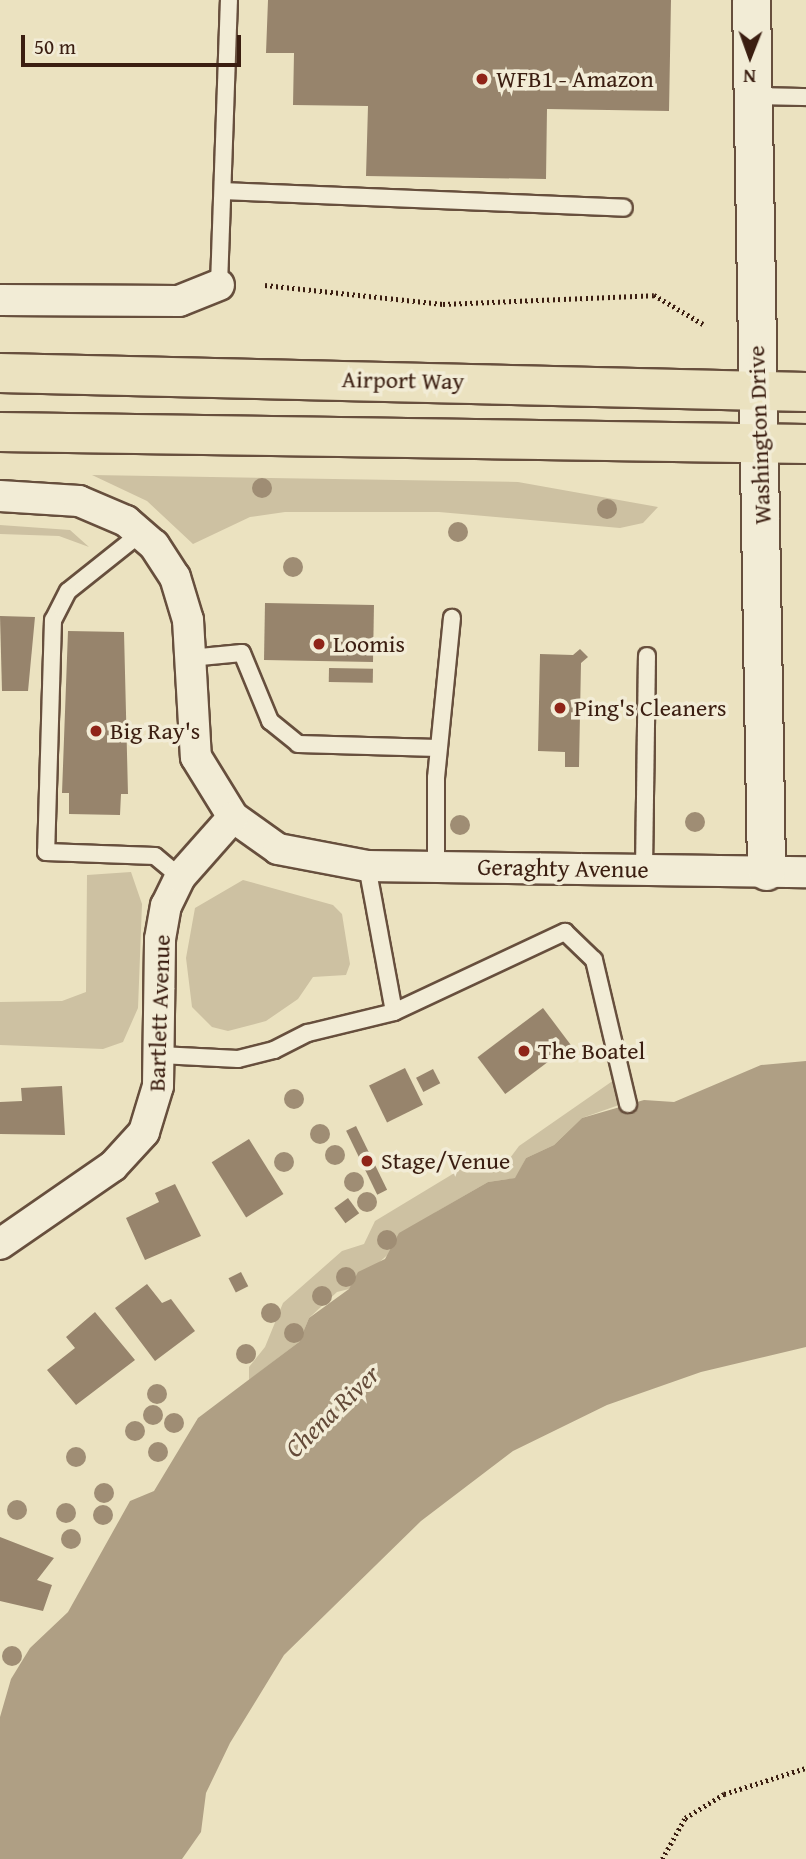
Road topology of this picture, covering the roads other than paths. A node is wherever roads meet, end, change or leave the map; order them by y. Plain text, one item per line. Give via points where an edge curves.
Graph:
1 (229, 0) edge
2 (751, 0) edge
3 (751, 96) junction
4 (806, 97) edge
5 (224, 191) junction
6 (624, 208) dead end
7 (219, 285) joint
8 (0, 300) edge
9 (0, 373) edge
10 (761, 391) junction
11 (806, 391) edge
12 (0, 432) edge
13 (762, 444) junction
14 (806, 444) edge
15 (0, 496) edge
16 (141, 533) junction
17 (452, 618) dead end
18 (647, 656) dead end
19 (190, 658) junction
20 (438, 748) junction
21 (233, 817) junction
22 (367, 866) junction
23 (436, 866) junction
24 (644, 869) junction
25 (766, 871) junction
26 (806, 872) edge
27 (180, 877) junction
28 (394, 1012) junction
29 (160, 1055) junction
30 (628, 1104) dead end
31 (0, 1244) edge

1 - 5 lane
2 - 3 street, Washington Drive
3 - 4 lane
3 - 10 street, Washington Drive via 754,325
5 - 6 lane
5 - 7 lane
7 - 8 street via 179,301
9 - 10 main road, Airport Way via 678,384
10 - 11 main road, Airport Way
10 - 13 street, Washington Drive
12 - 13 main road
13 - 14 main road
13 - 25 street, Washington Drive
15 - 16 street via 79,501
16 - 19 street via 180,590
16 - 27 lane via 68,591 53,620 46,852 155,856
17 - 20 lane
18 - 24 lane
19 - 20 lane via 242,653 270,721 298,744
19 - 21 street via 197,757
20 - 23 lane
21 - 22 street, Geraghty Avenue via 278,849 319,861
21 - 27 street, Bartlett Avenue
22 - 23 street, Geraghty Avenue
22 - 28 lane
23 - 24 street, Geraghty Avenue
24 - 25 street, Geraghty Avenue
25 - 26 street, Geraghty Avenue
27 - 29 street, Bartlett Avenue via 160,939
28 - 29 lane via 238,1059
28 - 30 lane via 565,932 593,960
29 - 31 street, Bartlett Avenue via 155,1107 131,1150

